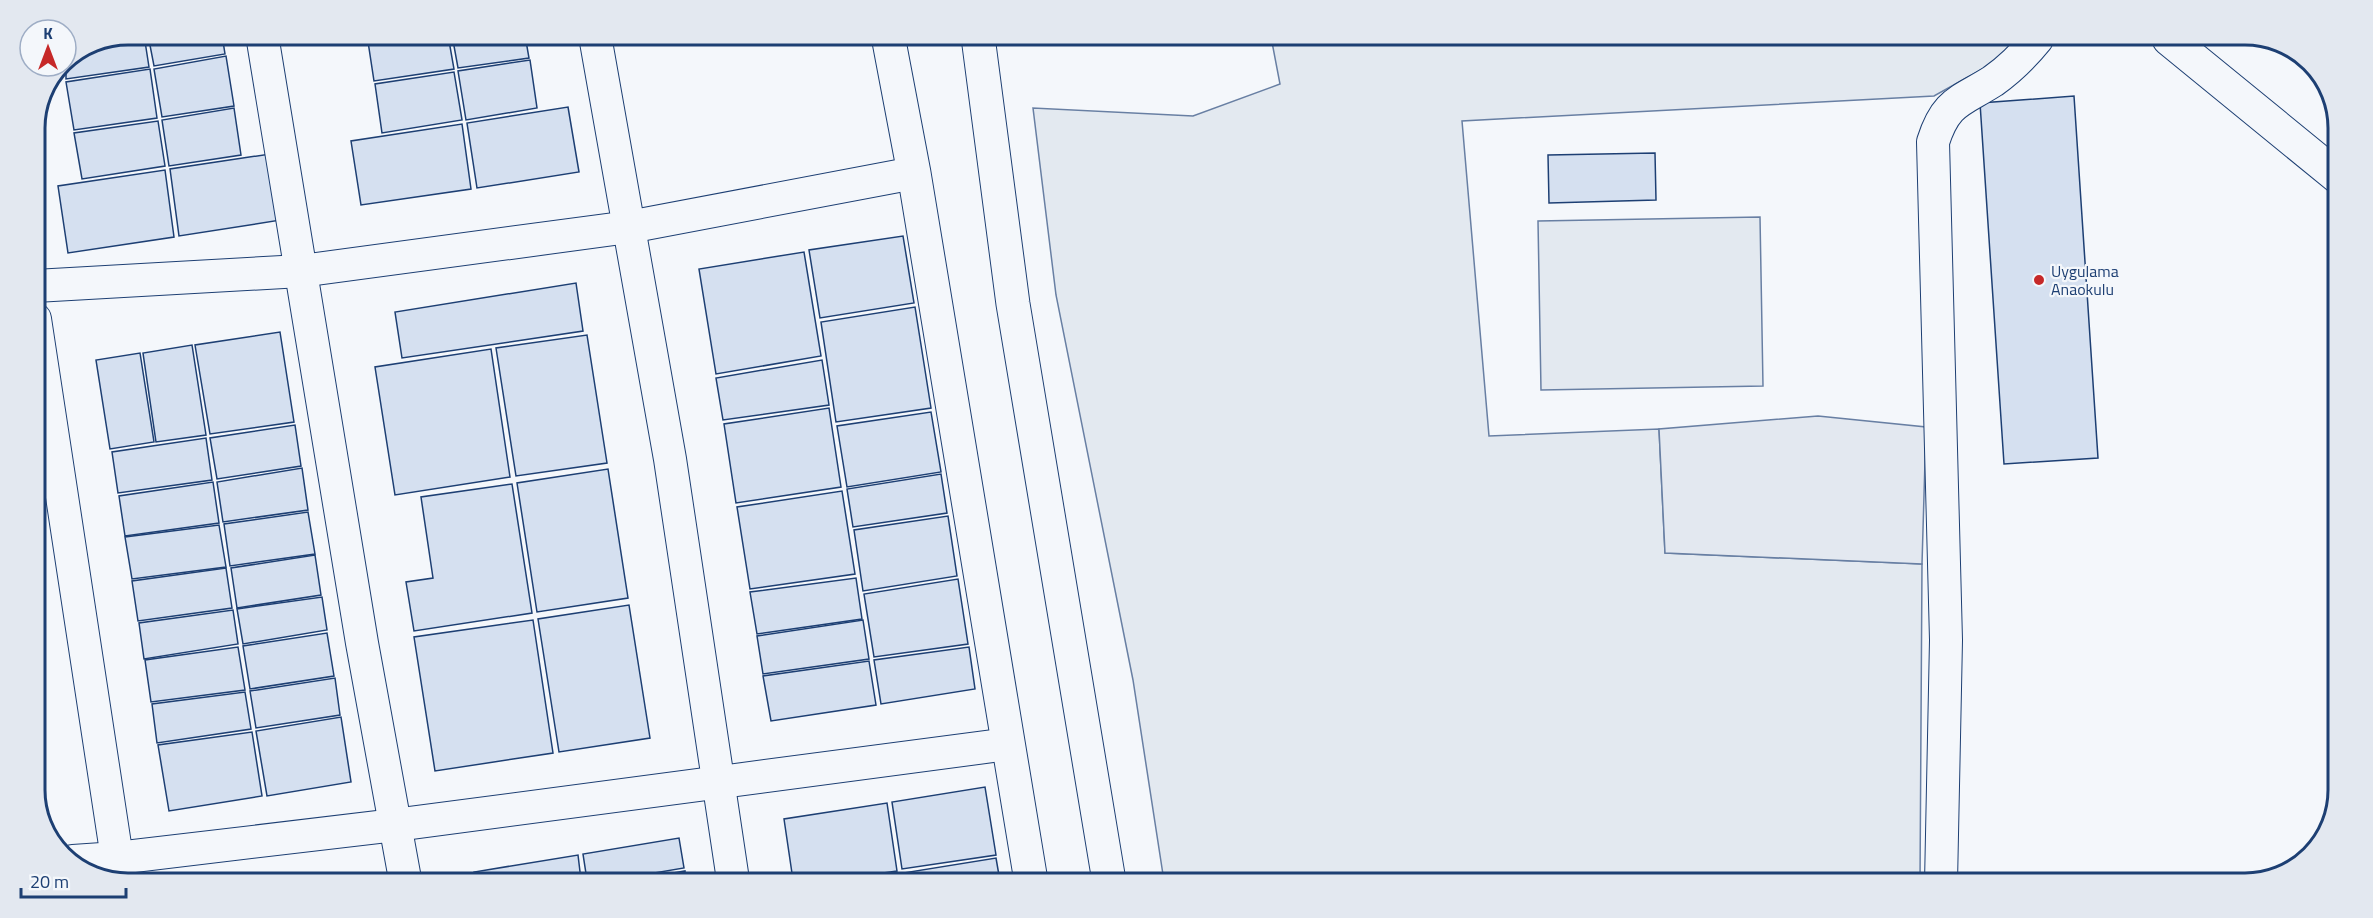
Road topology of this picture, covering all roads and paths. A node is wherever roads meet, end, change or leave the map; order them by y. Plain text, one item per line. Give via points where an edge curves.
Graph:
1 (264, 45) edge
2 (597, 45) edge
3 (890, 45) edge
4 (979, 45) edge
5 (2032, 45) edge
6 (2176, 45) edge
7 (2328, 169) edge
8 (914, 173) junction
9 (629, 227) junction
10 (301, 271) junction
11 (45, 285) edge
12 (45, 385) edge
13 (1008, 744) junction
14 (717, 783) junction
15 (395, 825) junction
16 (90, 864) edge
17 (118, 868) edge
18 (404, 873) edge
19 (732, 873) edge
20 (1030, 873) edge
21 (1108, 873) edge
22 (1941, 873) edge

1 - 10 street
2 - 9 street
3 - 8 main road
4 - 21 main road via 1013,304
5 - 22 street via 1993,80 1955,102 1940,122 1933,142 1946,640
6 - 7 main road
8 - 9 street
8 - 13 main road
9 - 10 street
9 - 14 street via 670,459
10 - 11 street
10 - 15 street
12 - 17 street
13 - 14 street
13 - 20 main road
14 - 15 street
14 - 19 street
15 - 17 street
15 - 18 street
16 - 17 street

